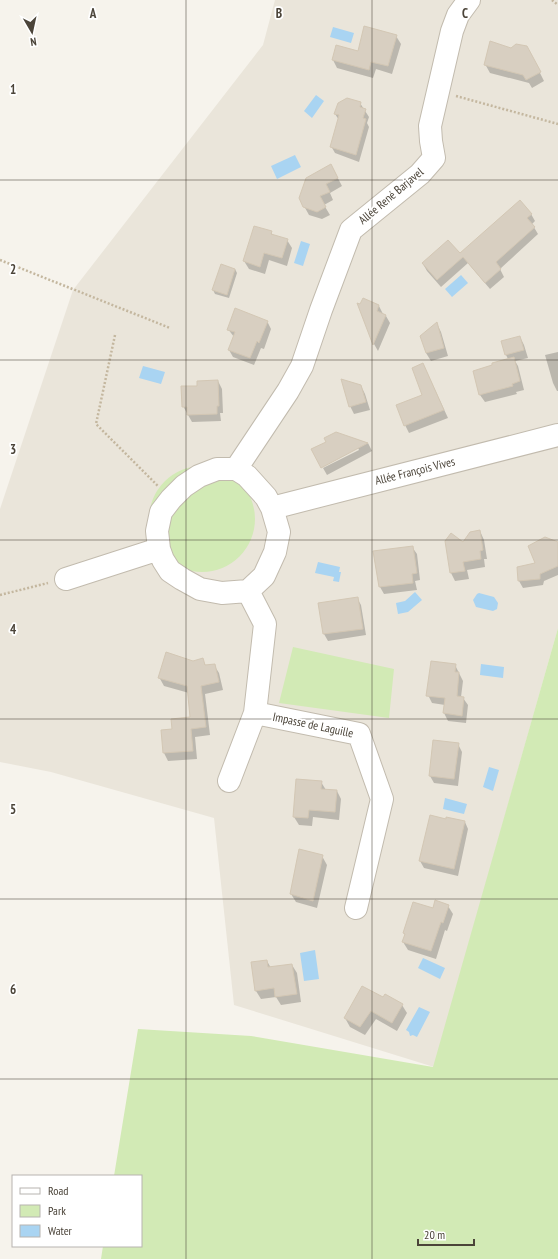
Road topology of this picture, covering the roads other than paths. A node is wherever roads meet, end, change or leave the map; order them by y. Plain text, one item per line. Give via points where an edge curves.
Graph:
1 (469, 0) edge
2 (558, 434) edge
3 (236, 469) junction
4 (272, 508) junction
5 (158, 549) junction
6 (66, 579) road end
7 (248, 591) junction
8 (256, 713) junction
9 (229, 781) dead end
10 (356, 908) dead end

1 - 3 street, Allée René Barjavel via 458,15 452,30 430,126 434,158 420,174 351,230 302,366
2 - 4 street, Allée François Vives
3 - 4 street via 247,476 266,497
3 - 5 street via 217,469 199,476 171,499 162,512 157,531
4 - 7 street via 279,532 275,552 264,576
5 - 6 street
5 - 7 street via 170,571 200,589 222,593
7 - 8 street via 265,624
8 - 9 street
8 - 10 street, Impasse de Laguille via 359,734 382,798

